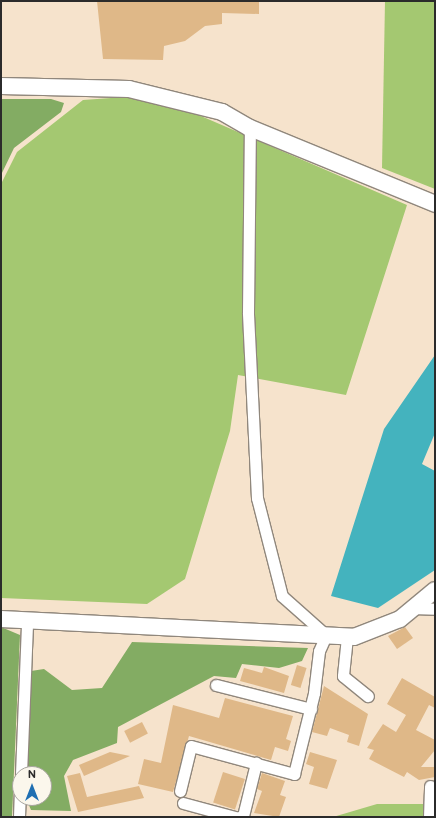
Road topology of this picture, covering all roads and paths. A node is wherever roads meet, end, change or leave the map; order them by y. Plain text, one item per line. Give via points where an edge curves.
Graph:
1 (1, 86) edge
2 (250, 128) junction
3 (435, 204) edge
4 (435, 590) edge
5 (412, 608) junction
6 (435, 609) edge
7 (1, 619) edge
8 (27, 622) junction
9 (326, 635) junction
10 (347, 637) junction
11 (216, 685) dead end
12 (368, 696) dead end
13 (311, 709) junction
14 (256, 763) junction
15 (20, 766) edge
16 (430, 786) dead end
17 (180, 791) dead end
18 (183, 803) dead end
19 (19, 806) edge
20 (19, 817) edge
21 (235, 817) edge
22 (239, 817) edge
23 (429, 817) edge

1 - 2 street via 129,89 222,112
2 - 3 street
2 - 9 street via 248,312 257,498 282,596
4 - 5 street
5 - 6 street
5 - 10 street via 400,620
7 - 8 street
8 - 9 street via 143,624
8 - 15 street
9 - 10 street
9 - 13 street via 319,651
10 - 12 street via 344,676
11 - 13 street
13 - 14 street via 294,774
14 - 17 street via 191,746
14 - 22 street via 243,816
16 - 23 street
18 - 21 street
19 - 20 street

